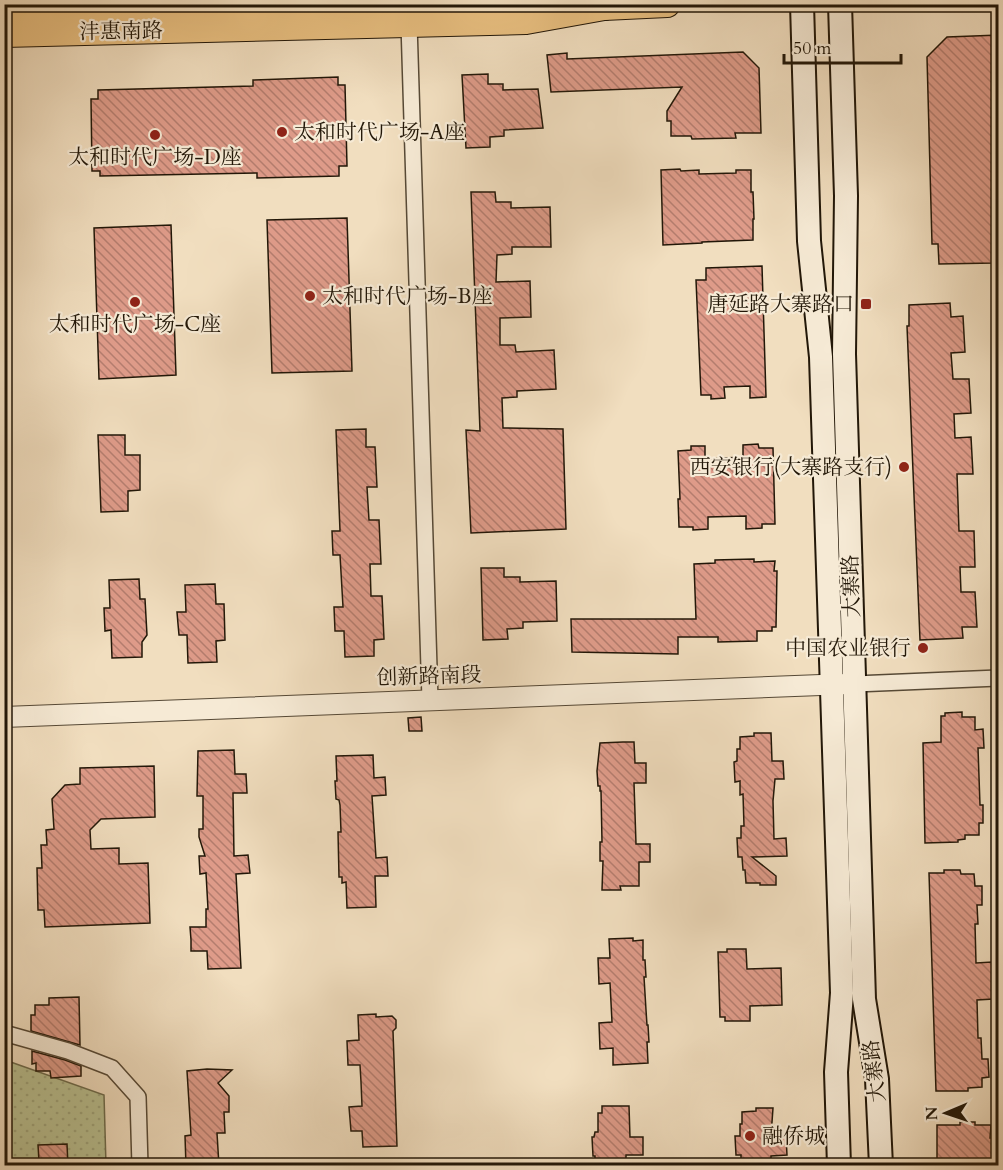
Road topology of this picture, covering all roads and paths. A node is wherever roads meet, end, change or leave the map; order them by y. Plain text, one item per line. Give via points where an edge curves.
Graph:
1 (567, 4) edge
2 (667, 4) edge
3 (802, 4) edge
4 (840, 4) edge
5 (604, 7) junction
6 (4, 14) edge
7 (405, 14) edge
8 (4, 34) edge
9 (999, 678) edge
10 (832, 684) junction
11 (855, 684) junction
12 (430, 700) junction
13 (4, 717) edge
14 (4, 1033) edge
15 (140, 1166) edge
16 (839, 1166) edge
17 (881, 1166) edge

1 - 5 main road
2 - 5 main road, 沣惠南路
3 - 10 main road, 大寨路 via 808,241 821,357
4 - 11 main road, 大寨路 via 846,196 844,354
5 - 7 main road, 沣惠南路 via 526,21
6 - 7 main road
7 - 8 main road, 沣惠南路
7 - 12 street
9 - 11 street
10 - 11 street, 创新路南段
10 - 12 street, 创新路南段
10 - 16 main road, 大寨路 via 842,993 836,1072
11 - 17 main road, 大寨路 via 864,999 877,1079
12 - 13 street, 创新路南段
14 - 15 street via 112,1068 138,1097

